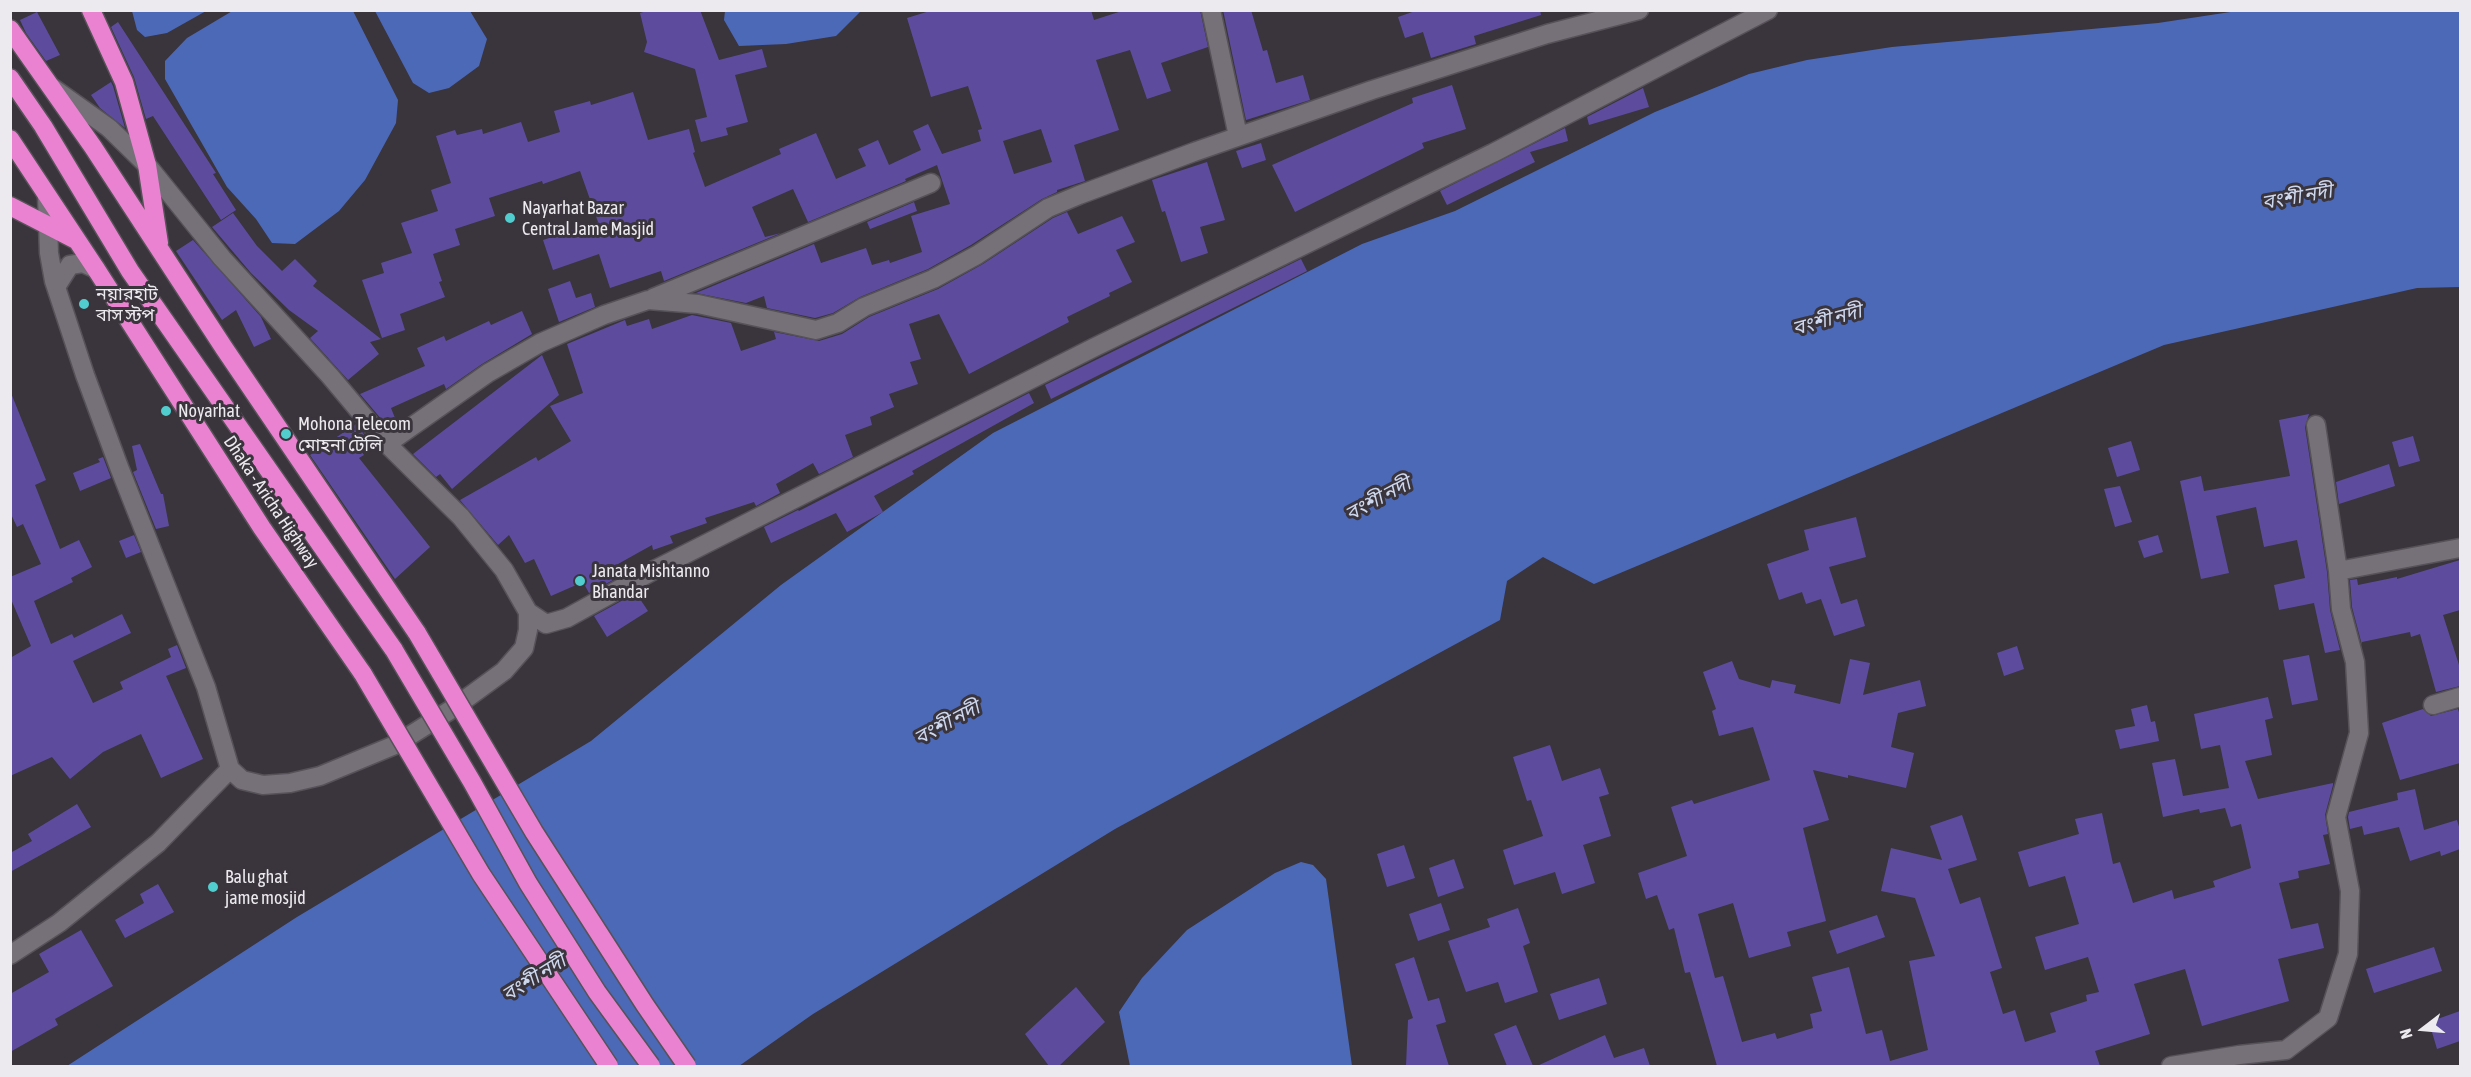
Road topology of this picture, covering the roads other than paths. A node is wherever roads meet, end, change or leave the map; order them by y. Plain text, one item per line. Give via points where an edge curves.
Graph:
1 (91, 10) edge
2 (1211, 10) edge
3 (1639, 10) edge
4 (1768, 10) edge
5 (10, 29) edge
6 (10, 78) edge
7 (50, 86) junction
8 (1238, 136) junction
9 (10, 139) edge
10 (147, 165) junction
11 (931, 183) dead end
12 (47, 197) junction
13 (10, 206) edge
14 (48, 226) junction
15 (77, 241) junction
16 (160, 250) junction
17 (96, 269) junction
18 (56, 287) junction
19 (648, 300) junction
20 (2316, 425) dead end
21 (387, 444) junction
22 (2460, 548) edge
23 (2338, 571) junction
24 (528, 612) junction
25 (2460, 697) edge
26 (2433, 705) dead end
27 (230, 769) junction
28 (10, 955) edge
29 (609, 1066) edge
30 (651, 1066) edge
31 (687, 1066) edge
32 (2171, 1066) edge

1 - 10 highway via 124,82
2 - 8 street
3 - 8 street via 1547,34
4 - 24 street via 1493,153 1095,347 656,569 567,618 546,624
5 - 7 highway
6 - 30 highway, bridge via 130,271 394,650 528,883 597,992
7 - 10 street via 109,128
7 - 16 highway
8 - 19 street via 1048,208 933,279 816,330 698,304
9 - 12 highway, Dhaka - Aricha Highway
10 - 16 highway
10 - 21 street via 222,258
11 - 19 street
12 - 14 street
12 - 15 highway, Dhaka - Aricha Highway
13 - 14 highway
14 - 15 highway
14 - 18 street via 50,267
15 - 17 highway, Dhaka - Aricha Highway
16 - 31 highway, bridge via 417,633 534,832
17 - 18 street via 83,263 70,265
17 - 29 highway, Dhaka - Aricha Highway, bridge via 262,528 363,674 481,874
18 - 27 street via 111,446 206,687
19 - 21 street via 540,343 488,373
20 - 23 street
21 - 24 street via 461,518 504,570
22 - 23 street
23 - 32 street via 2341,609 2355,662 2359,733 2336,817 2350,891 2348,954 2328,1018 2286,1050
24 - 27 street via 524,648 504,671 452,710 395,745 320,776 290,783 263,785 242,780
25 - 26 street
27 - 28 street via 158,843 59,923

